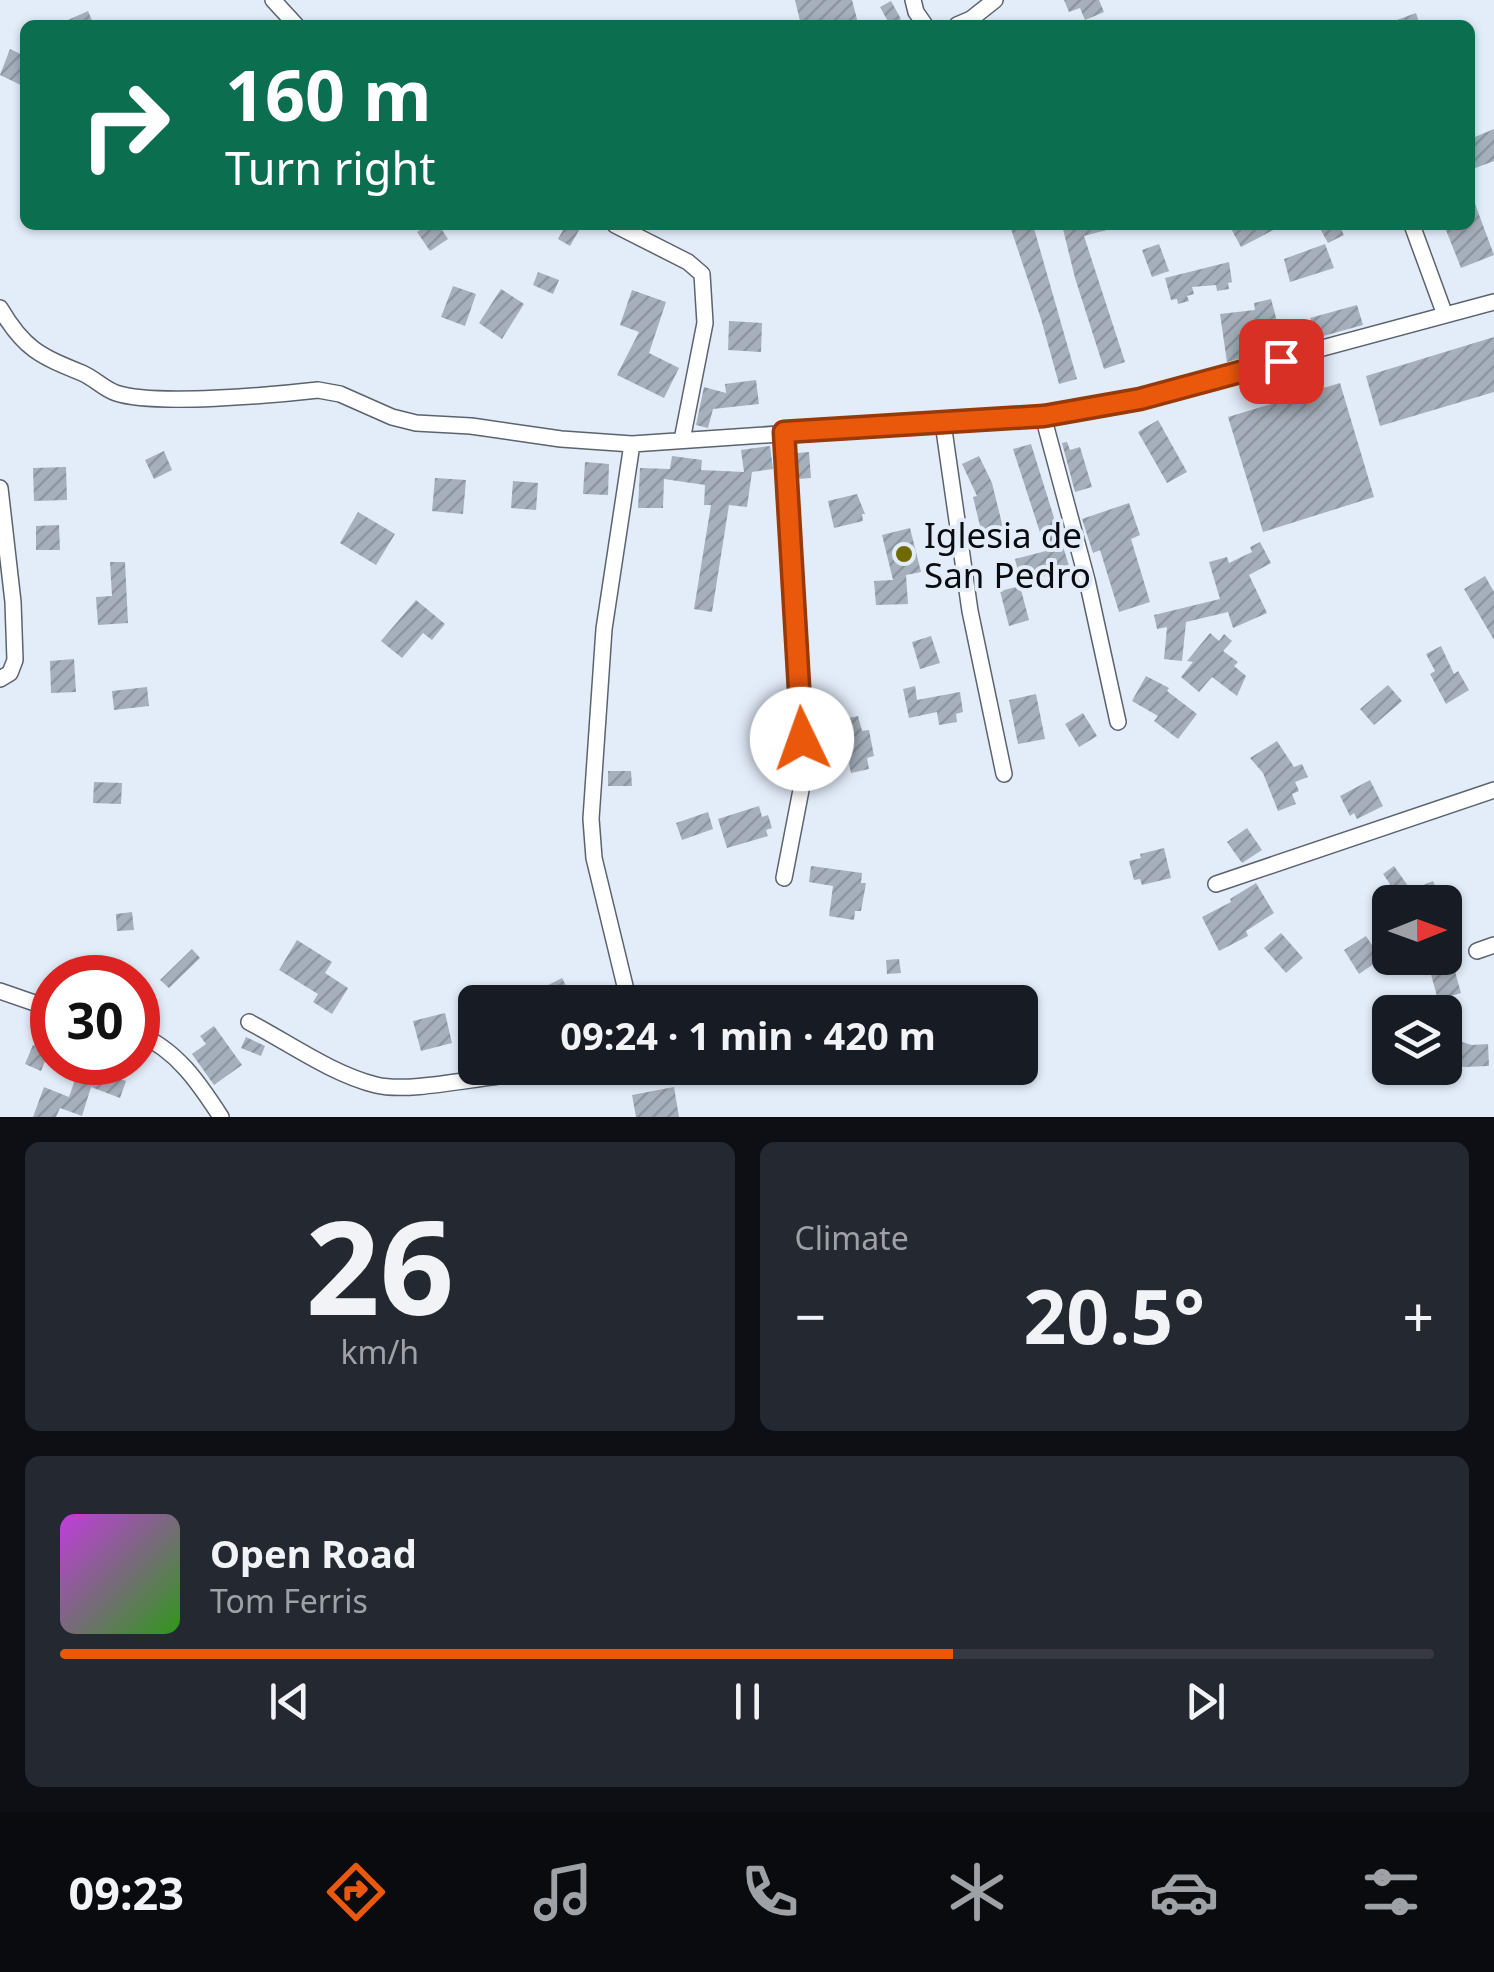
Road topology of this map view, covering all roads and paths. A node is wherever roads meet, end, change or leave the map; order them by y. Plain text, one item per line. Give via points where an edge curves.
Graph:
1 (274, 0) edge
2 (995, 0) edge
3 (292, 20) edge
4 (970, 20) edge
5 (625, 230) edge
6 (1414, 230) edge
7 (1494, 302) edge
8 (0, 308) edge
9 (1445, 315) junction
10 (1044, 416) junction
11 (943, 423) junction
12 (784, 432) junction
13 (682, 440) junction
14 (632, 444) junction
15 (0, 488) edge
16 (0, 679) edge
17 (1118, 722) dead end
18 (1004, 774) dead end
19 (1494, 790) edge
20 (784, 878) dead end
21 (1216, 884) dead end
22 (1494, 944) edge
23 (1477, 950) dead end
24 (625, 985) edge
25 (0, 990) edge
26 (30, 1001) edge
27 (250, 1022) dead end
28 (160, 1046) edge
29 (458, 1080) edge
30 (220, 1117) edge

1 - 3 street
2 - 4 street
5 - 13 street via 702,274 705,323
6 - 9 street
7 - 9 street
8 - 14 street via 35,354 115,393 149,398 318,390 416,423
9 - 10 street via 1140,399
10 - 11 street
10 - 17 street
11 - 12 street
11 - 18 street via 970,611
12 - 13 street
12 - 20 street via 802,739 801,790
13 - 14 street
14 - 24 street via 604,629 591,819
15 - 16 street via 15,660
19 - 21 street
22 - 23 street
25 - 26 street
27 - 29 street via 378,1085
28 - 30 street via 196,1078

